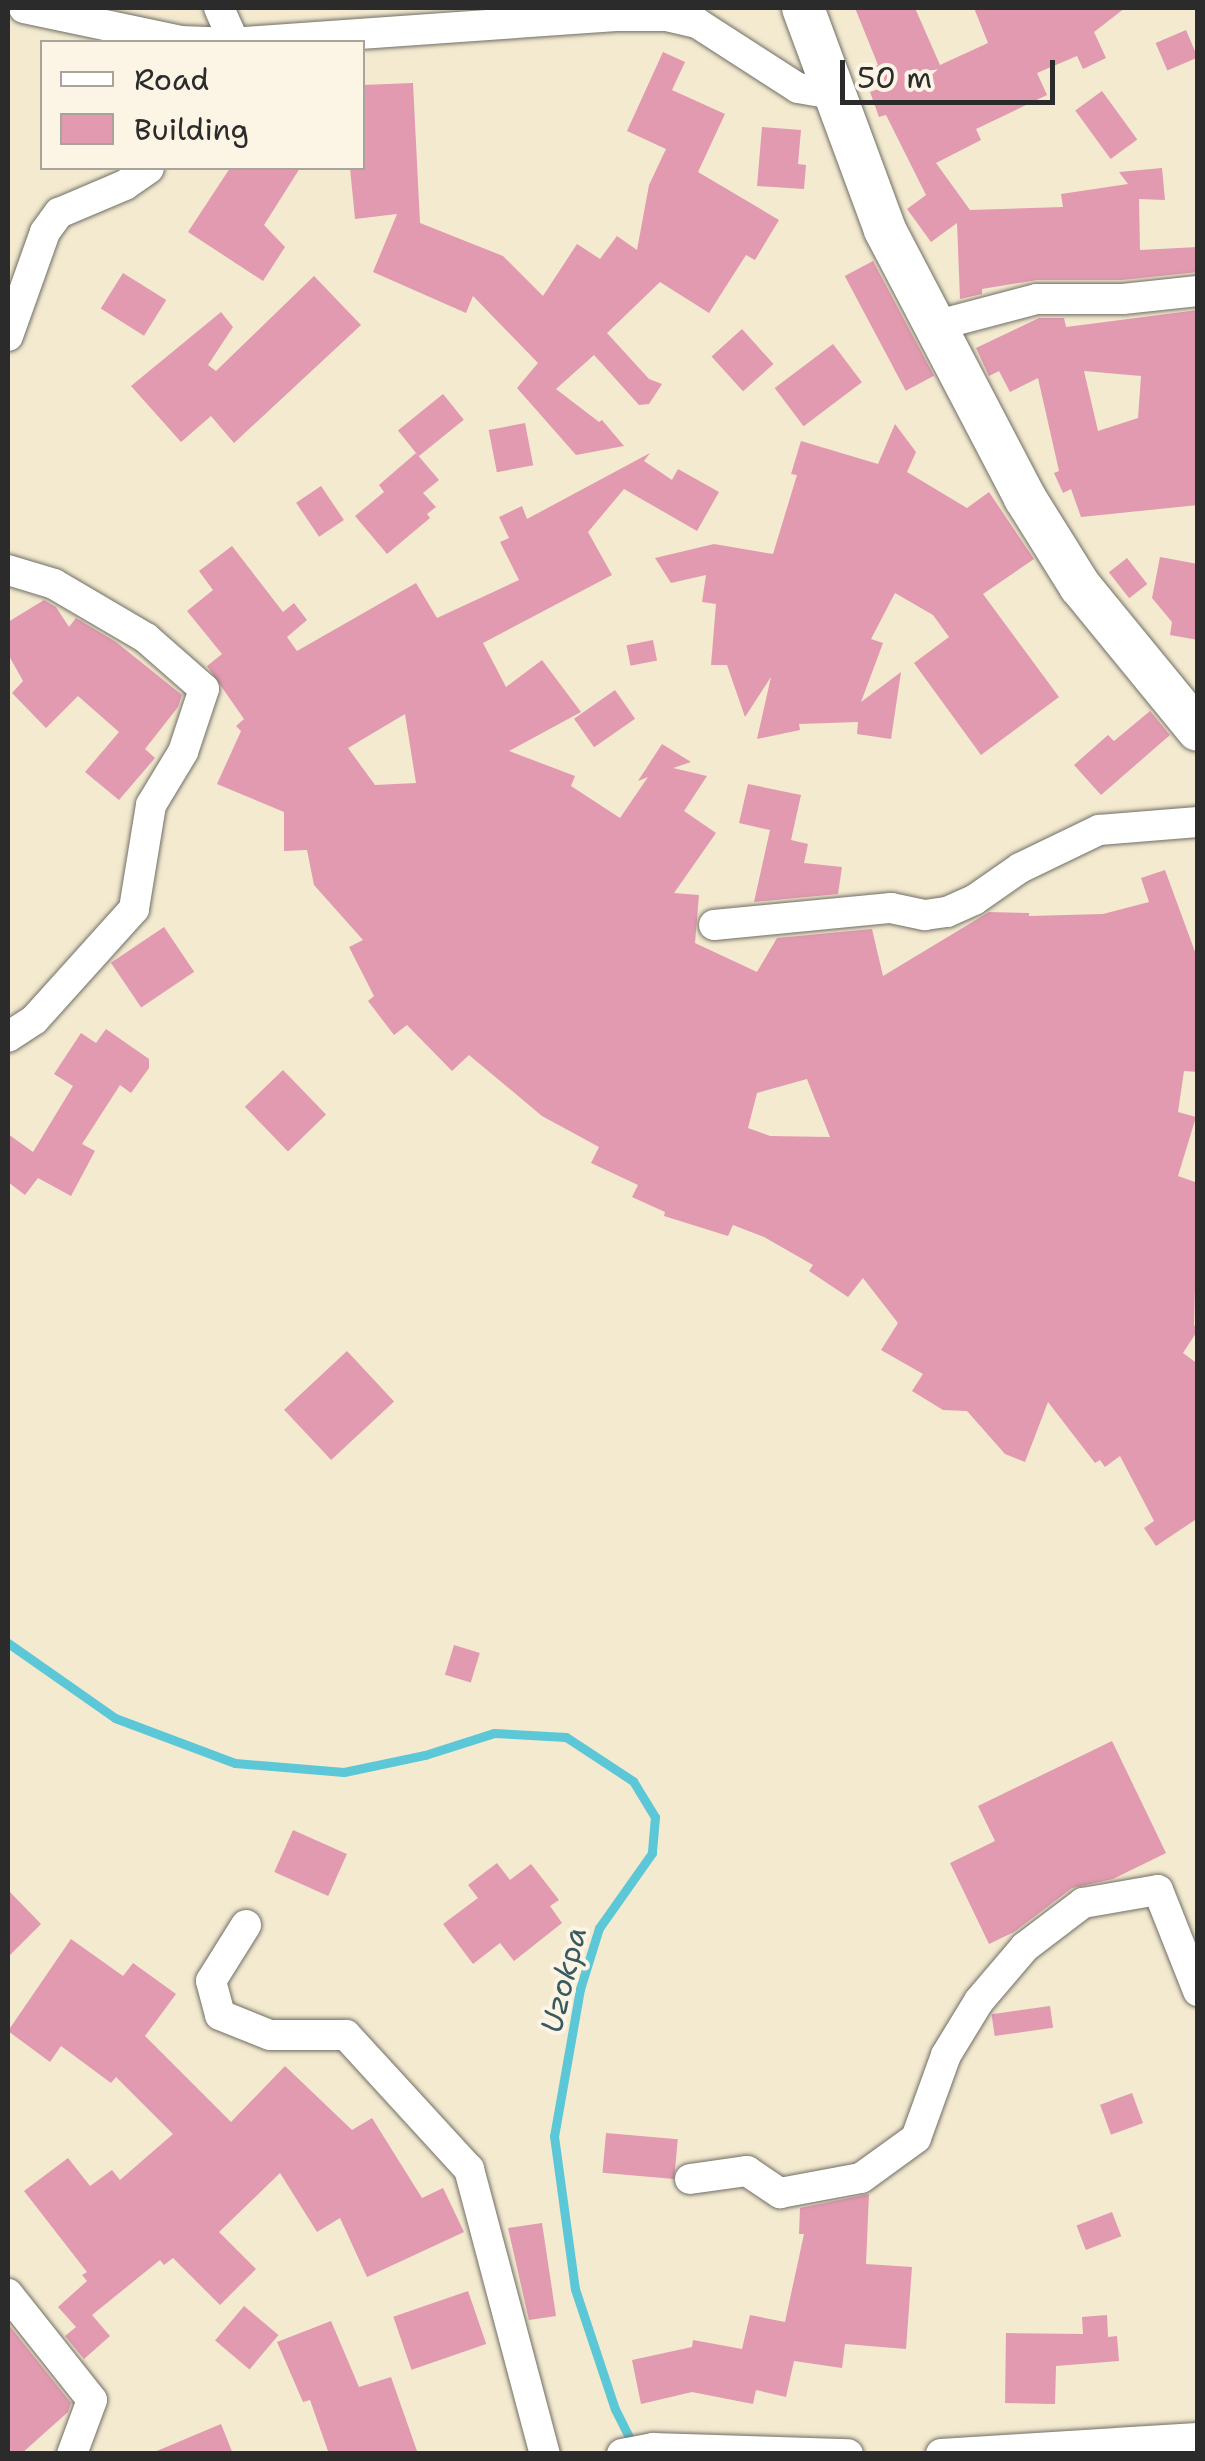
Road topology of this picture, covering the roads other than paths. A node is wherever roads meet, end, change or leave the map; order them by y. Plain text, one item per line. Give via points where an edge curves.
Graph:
1 (24, 8) edge
2 (219, 8) edge
3 (803, 8) edge
4 (186, 40) edge
5 (233, 40) edge
6 (274, 40) edge
7 (836, 94) junction
8 (146, 170) edge
9 (1198, 291) edge
10 (934, 326) junction
11 (8, 336) edge
12 (8, 570) edge
13 (1198, 730) edge
14 (1198, 822) edge
15 (714, 925) dead end
16 (8, 1036) edge
17 (246, 1925) dead end
18 (1198, 1991) edge
19 (690, 2179) dead end
20 (8, 2294) edge
21 (1198, 2438) edge
22 (72, 2454) edge
23 (545, 2454) edge
24 (622, 2454) edge
25 (848, 2454) edge
26 (941, 2454) edge

1 - 4 street
2 - 5 street
3 - 7 main road
6 - 7 street via 666,16 696,23 798,88
7 - 10 main road via 885,230
8 - 11 street via 58,214 45,232
9 - 10 street via 1037,300
10 - 13 main road via 1080,586
12 - 16 street via 54,584 146,638 204,689 182,752 151,805 134,908 34,1020
14 - 15 street via 1099,830 946,912 891,908
17 - 23 street via 211,1981 220,2015 270,2035 346,2035 470,2168
18 - 19 street via 1158,1890 1083,1903 1025,1947 979,2001 946,2056 916,2138 861,2178 780,2193 748,2172
20 - 22 street via 92,2400
21 - 26 street
24 - 25 street via 654,2448

